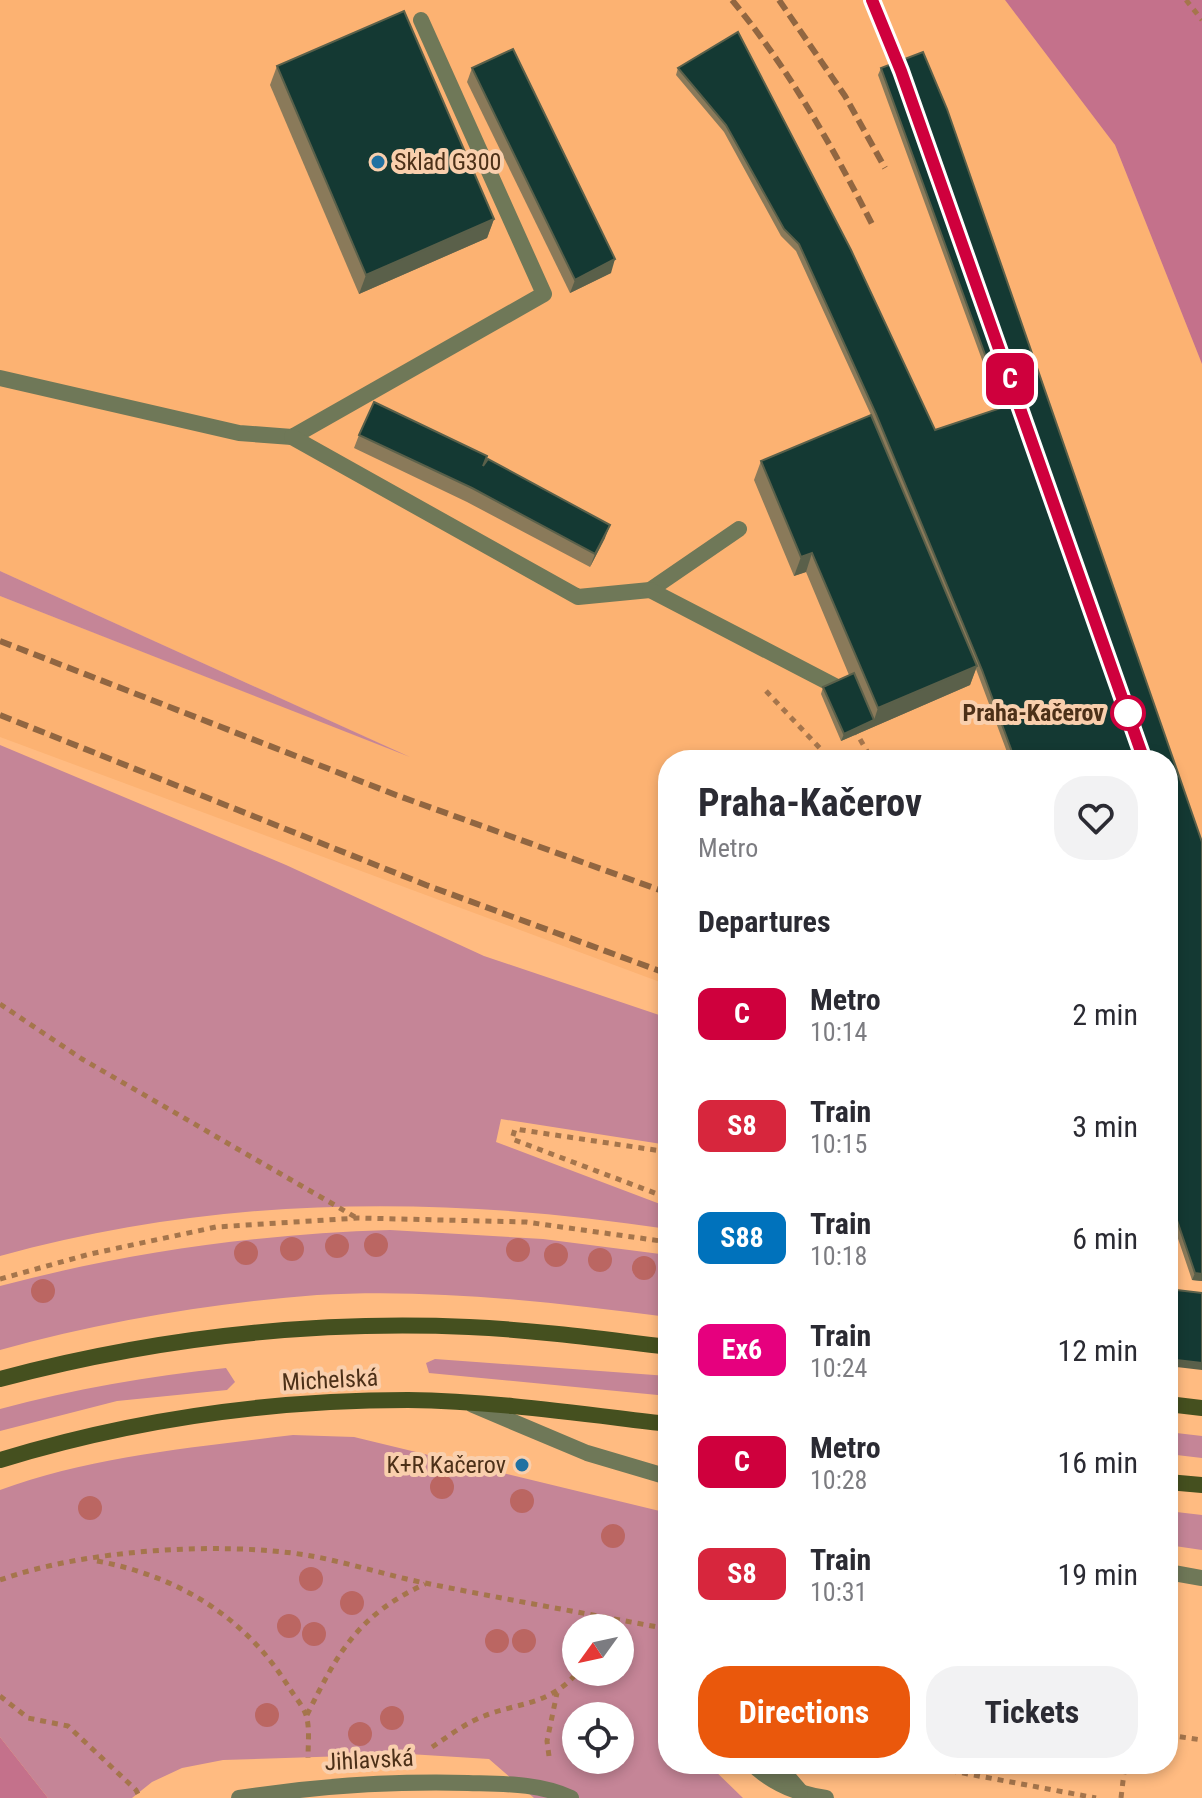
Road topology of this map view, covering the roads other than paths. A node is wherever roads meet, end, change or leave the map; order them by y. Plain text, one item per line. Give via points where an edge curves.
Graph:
1 (421, 20) dead end
2 (0, 378) edge
3 (292, 437) junction
4 (739, 529) dead end
5 (650, 590) junction
6 (837, 687) edge
7 (658, 1346) edge
8 (0, 1379) edge
9 (472, 1404) junction
10 (1178, 1405) edge
11 (1202, 1408) edge
12 (658, 1423) edge
13 (0, 1460) edge
14 (658, 1474) edge
15 (1178, 1483) edge
16 (1202, 1485) edge
17 (1178, 1574) edge
18 (1202, 1578) edge
19 (764, 1774) edge
20 (787, 1774) edge
21 (444, 1790) edge
22 (804, 1794) junction
23 (239, 1798) edge
24 (571, 1798) edge
25 (826, 1798) edge

1 - 3 street via 544,294
2 - 3 street via 239,433
3 - 5 street via 578,597
4 - 5 street
5 - 6 street
7 - 8 main road via 502,1329 350,1326 186,1339
9 - 12 main road, Michelská
9 - 13 main road, Michelská via 373,1401 207,1414
9 - 14 street via 587,1453
10 - 11 main road
15 - 16 main road
17 - 18 street
19 - 22 street
20 - 22 street
21 - 23 street, Jihlavská via 408,1781
21 - 24 street, Jihlavská via 503,1784 553,1789
22 - 25 street

